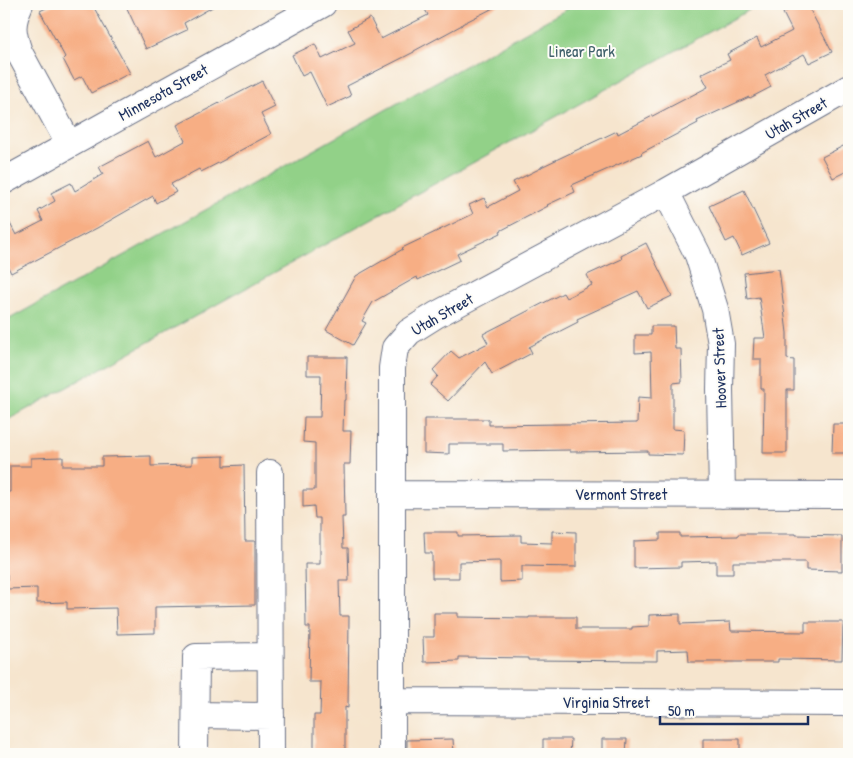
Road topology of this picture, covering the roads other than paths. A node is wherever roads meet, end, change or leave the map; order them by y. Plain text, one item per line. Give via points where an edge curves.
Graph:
1 (20, 4) edge
2 (323, 4) edge
3 (849, 88) edge
4 (69, 144) junction
5 (4, 181) edge
6 (666, 192) junction
7 (270, 473) dead end
8 (392, 494) junction
9 (722, 495) junction
10 (849, 495) edge
11 (270, 656) junction
12 (393, 701) junction
13 (849, 703) edge
14 (196, 715) junction
15 (271, 716) junction
16 (196, 754) edge
17 (271, 754) edge
18 (392, 754) edge

1 - 4 street via 14,17 13,36
2 - 4 street, Minnesota Street
3 - 6 street, Utah Street
4 - 5 street, Minnesota Street
6 - 8 street, Utah Street via 409,332 395,348 392,368
6 - 9 street, Hoover Street via 698,255 715,309 721,344
7 - 11 street
8 - 9 street, Vermont Street
8 - 12 street, Utah Street
9 - 10 street, Vermont Street
11 - 14 street via 196,657
11 - 15 street
12 - 13 street, Virginia Street
12 - 18 street, Utah Street
14 - 15 street
14 - 16 street
15 - 17 street

